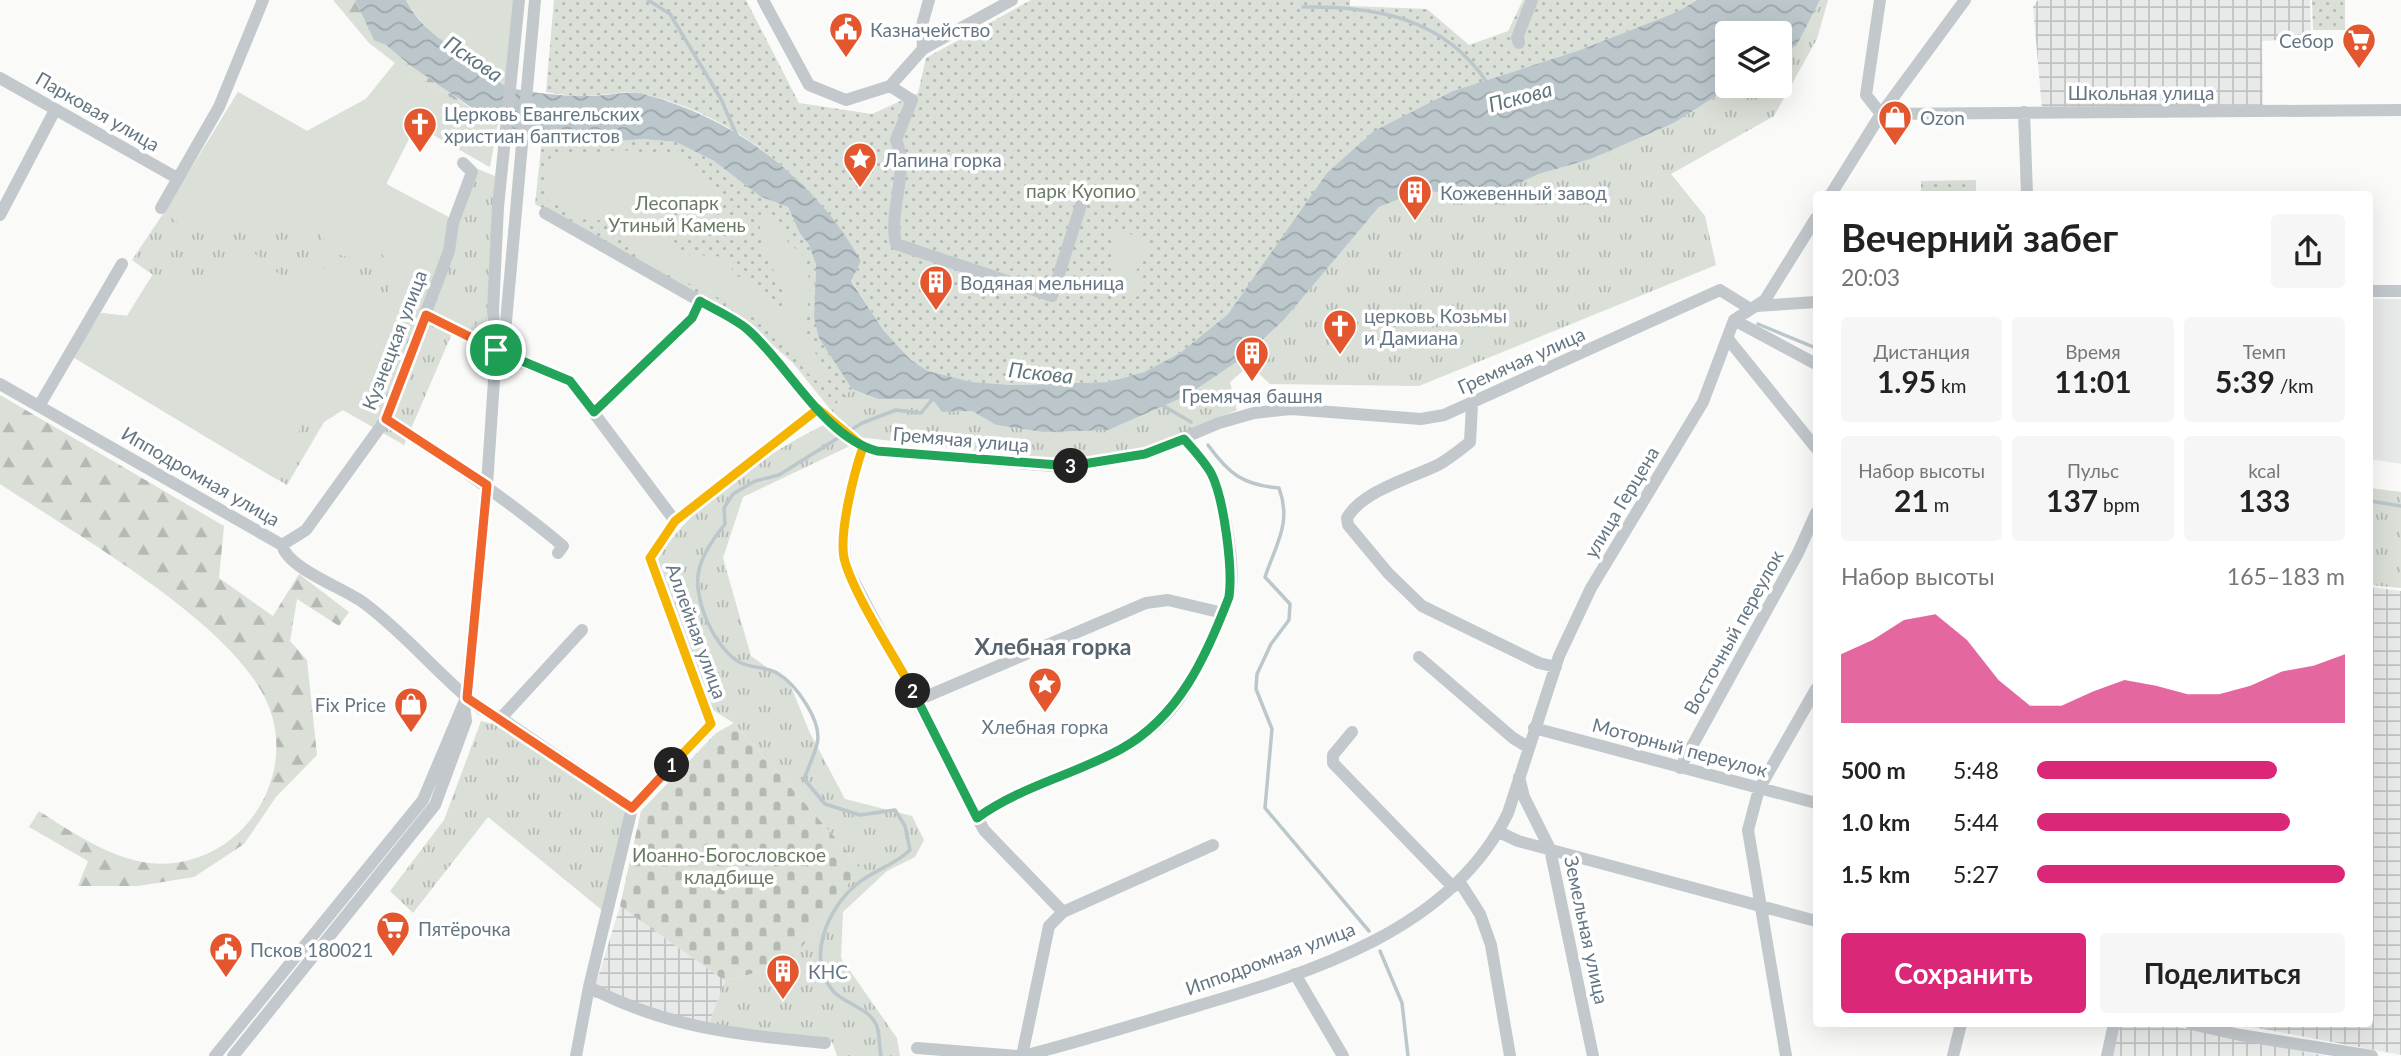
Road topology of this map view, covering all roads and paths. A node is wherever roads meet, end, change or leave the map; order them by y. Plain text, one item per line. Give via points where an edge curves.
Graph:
1 (263, 0) edge
2 (519, 0) edge
3 (535, 0) edge
4 (763, 0) edge
5 (929, 0) edge
6 (1012, 0) edge
7 (1532, 0) edge
8 (1880, 0) edge
9 (1965, 0) edge
10 (1519, 43) dead end
11 (923, 49) junction
12 (0, 78) edge
13 (890, 86) junction
14 (55, 110) junction
15 (2401, 110) edge
16 (2024, 113) junction
17 (1881, 114) junction
18 (463, 163) dead end
19 (177, 178) junction
20 (1833, 191) edge
21 (2027, 191) edge
22 (1082, 202) dead end
23 (161, 208) dead end
24 (545, 213) dead end
25 (0, 215) edge
26 (1813, 223) edge
27 (122, 264) dead end
28 (2401, 290) edge
29 (2373, 291) edge
30 (700, 301) junction
31 (1813, 302) edge
32 (1749, 307) junction
33 (426, 315) junction
34 (1734, 320) junction
35 (1728, 339) junction
36 (496, 350) junction
37 (1813, 361) edge
38 (0, 384) edge
39 (1472, 405) junction
40 (39, 406) junction
41 (818, 409) junction
42 (594, 412) junction
43 (386, 419) junction
44 (1187, 438) junction
45 (859, 444) junction
46 (1813, 444) edge
47 (487, 485) junction
48 (1813, 520) edge
49 (675, 521) junction
50 (282, 545) junction
51 (558, 553) dead end
52 (1223, 613) junction
53 (582, 630) dead end
54 (1419, 657) dead end
55 (1556, 667) junction
56 (1813, 694) edge
57 (918, 700) junction
58 (465, 701) junction
59 (501, 718) junction
60 (1534, 728) junction
61 (1352, 732) dead end
62 (1528, 747) junction
63 (1680, 768) junction
64 (1519, 777) junction
65 (1759, 789) junction
66 (1813, 802) edge
67 (632, 808) junction
68 (977, 818) junction
69 (1499, 832) junction
70 (1213, 845) dead end
71 (1550, 849) junction
72 (1456, 884) junction
73 (1759, 905) junction
74 (1063, 912) junction
75 (1813, 920) edge
76 (1295, 974) junction
77 (589, 987) junction
78 (1960, 1027) edge
79 (2113, 1027) edge
80 (2204, 1027) edge
81 (825, 1043) dead end
82 (917, 1048) dead end
83 (215, 1056) edge
84 (233, 1056) edge
85 (576, 1056) edge
86 (1022, 1056) edge
87 (1343, 1056) edge
88 (1510, 1056) edge
89 (1593, 1056) edge
90 (1786, 1056) edge
91 (1953, 1056) edge
92 (2107, 1056) edge
93 (2372, 1056) edge

1 - 19 street via 219,107
2 - 36 street via 498,207
3 - 36 street via 505,333
4 - 13 street via 808,85 846,100
5 - 11 street via 922,25
6 - 11 street
7 - 10 street
8 - 17 street via 1866,95
9 - 17 street
11 - 13 street
12 - 14 street, Парковая улица
13 - 22 street via 912,100 896,140 901,152 892,226 896,244 1052,296
14 - 19 street, Парковая улица
14 - 25 street
15 - 16 street, Школьная улица
16 - 17 street, Школьная улица
16 - 21 street
17 - 20 street
18 - 33 street, Кузнецкая улица via 472,172
19 - 23 street
24 - 30 street
26 - 32 street via 1765,300
27 - 40 street
28 - 29 street
30 - 41 street via 747,328
30 - 42 street via 692,318
31 - 32 street
32 - 34 street
32 - 39 street, Гремячая улица via 1720,290
33 - 36 street
33 - 43 street, Кузнецкая улица
34 - 35 street, улица Герцена
34 - 37 street
35 - 46 street
35 - 55 street, улица Герцена via 1703,402 1591,588
36 - 42 street via 570,381
36 - 47 street
38 - 40 street, Ипподромная улица
39 - 44 street, Гремячая улица via 1421,419 1291,409 1254,412
39 - 55 street via 1470,442 1439,464 1398,481 1356,507 1347,518 1348,525 1422,606
40 - 50 street, Ипподромная улица
41 - 45 street
41 - 49 street
42 - 49 street
43 - 47 street
43 - 50 street, Кузнецкая улица via 306,530
44 - 45 street, Гремячая улица via 1145,454 1064,467
44 - 52 street via 1213,477 1221,510 1232,580
45 - 57 street via 843,554
47 - 51 street via 563,546
47 - 58 street
48 - 63 street, Восточный переулок
49 - 67 street, Аллейная улица via 650,558 711,724
50 - 58 street, Ипподромная улица via 294,563 364,603
52 - 57 street via 1168,600 1146,603
52 - 68 street via 1180,698 1154,727 1119,750 1021,792
53 - 59 street
54 - 62 street
55 - 60 street, улица Герцена
56 - 65 street
57 - 68 street
58 - 59 street, Ипподромная улица
58 - 83 street via 423,800
58 - 84 street via 466,721 435,805
59 - 67 street, Ипподромная улица
60 - 62 street, улица Герцена
60 - 63 street, Моторный переулок
61 - 72 street via 1333,755 1333,764
62 - 64 street, улица Герцена
63 - 65 street, Моторный переулок
64 - 69 street, улица Герцена
64 - 71 street, Земельная улица
65 - 66 street, Моторный переулок
65 - 73 street via 1748,830
67 - 77 street, Аллейная улица
68 - 74 street via 1013,863
69 - 71 street
69 - 72 street, Ипподромная улица
70 - 74 street
71 - 73 street
71 - 89 street, Земельная улица
72 - 76 street, Ипподромная улица via 1361,948
72 - 88 street via 1480,914 1491,945
73 - 75 street
73 - 90 street
74 - 86 street via 1049,926
76 - 86 street, Ипподромная улица
76 - 87 street
77 - 81 street via 642,1013 730,1034
77 - 85 street, Аллейная улица
78 - 91 street
79 - 92 street
80 - 93 street
82 - 86 street, Ипподромная улица

